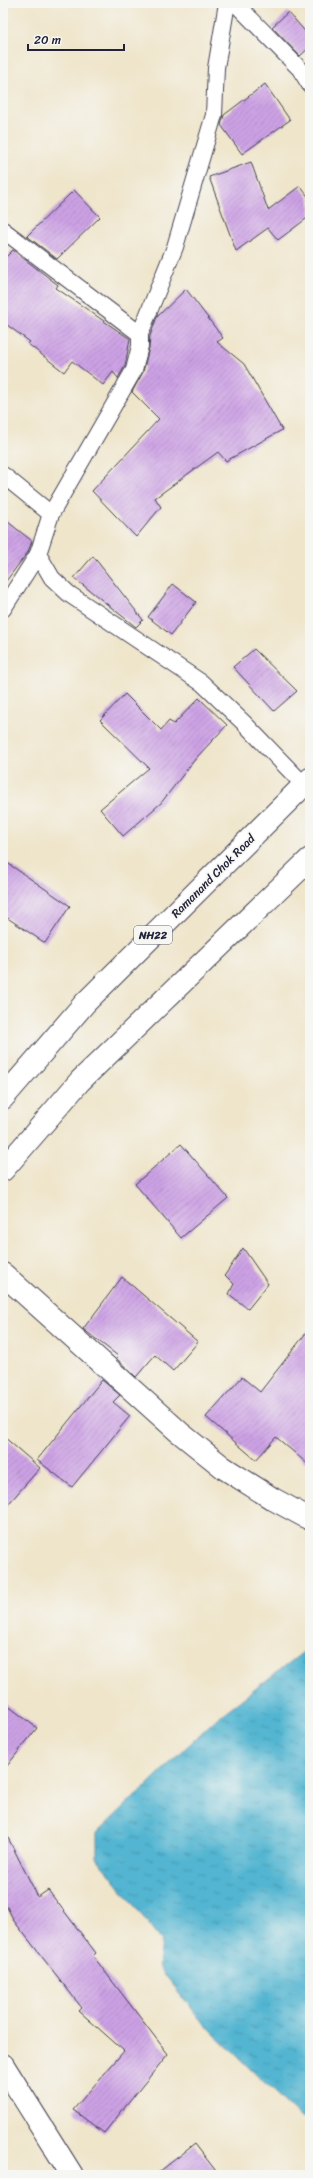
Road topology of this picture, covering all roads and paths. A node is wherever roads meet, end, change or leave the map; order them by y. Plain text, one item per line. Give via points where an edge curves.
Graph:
1 (227, 3) edge
2 (235, 3) edge
3 (310, 85) edge
4 (3, 230) edge
5 (140, 334) junction
6 (3, 475) edge
7 (51, 514) junction
8 (38, 554) junction
9 (3, 609) edge
10 (307, 782) edge
11 (310, 859) edge
12 (3, 1098) edge
13 (3, 1170) edge
14 (3, 1274) edge
15 (310, 1519) edge
16 (3, 2065) edge
17 (72, 2175) edge

1 - 5 lane via 216,68 214,115 175,247
2 - 3 lane via 300,69
4 - 5 lane
5 - 7 lane via 134,370
6 - 7 lane
7 - 8 lane
8 - 9 lane
8 - 10 lane via 52,578 69,594 202,683
10 - 12 main road, Ramanand Chok Road / NH22 via 86,1003
11 - 13 main road via 80,1082
14 - 15 main road via 178,1432 224,1468
16 - 17 main road

